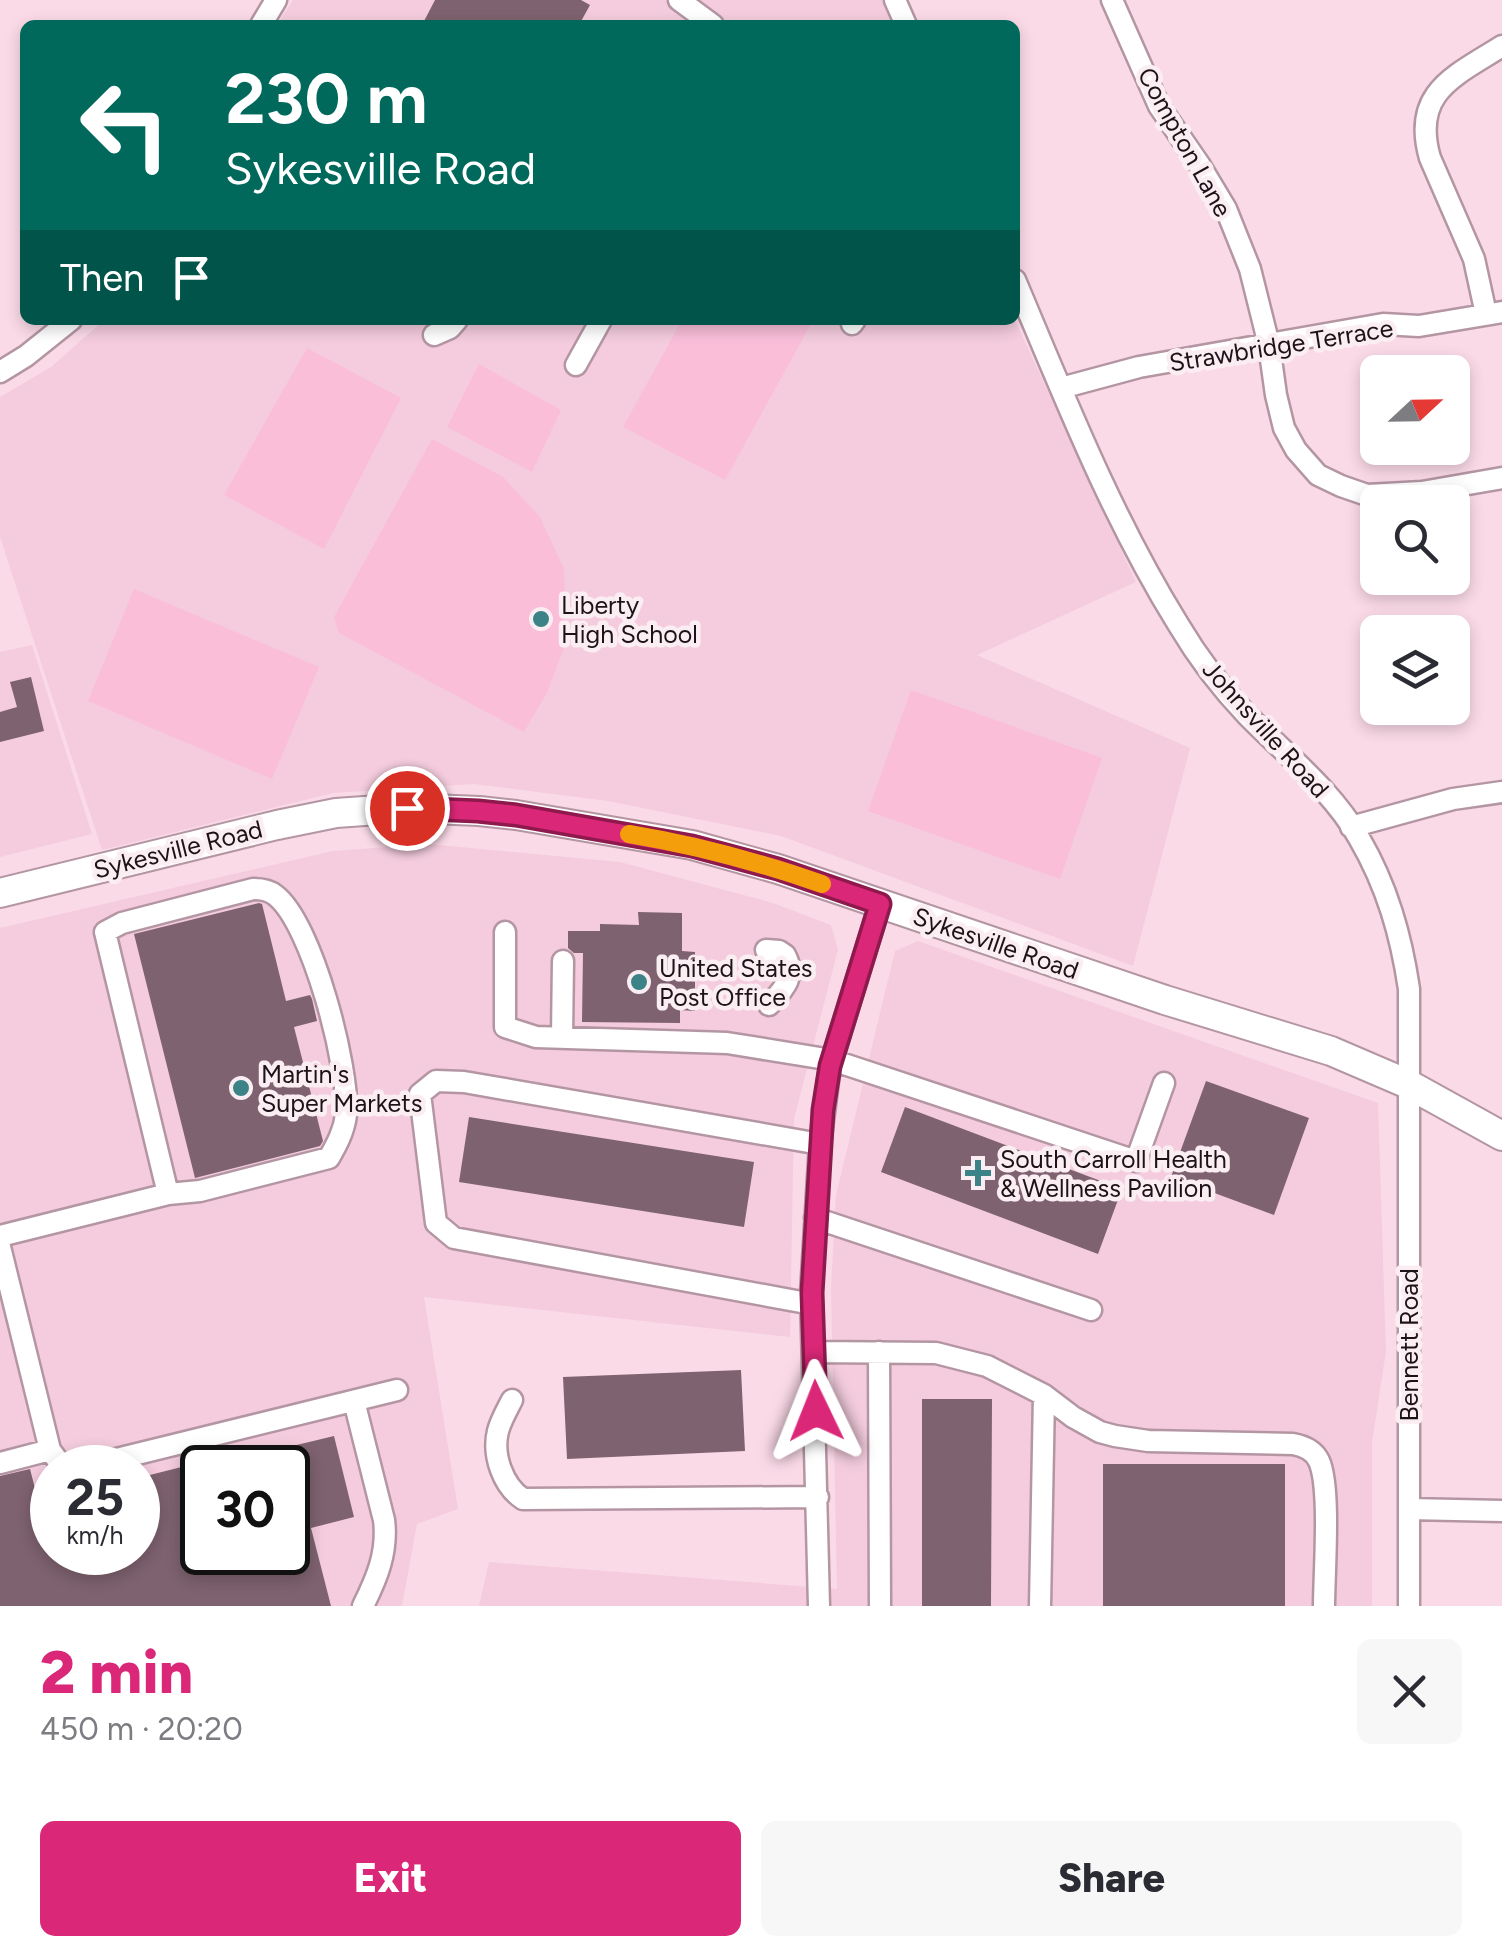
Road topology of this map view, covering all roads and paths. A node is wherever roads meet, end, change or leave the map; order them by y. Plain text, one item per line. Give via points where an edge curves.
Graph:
1 (679, 0) edge
2 (1112, 0) edge
3 (706, 20) edge
4 (1502, 46) edge
5 (1020, 292) edge
6 (1494, 313) edge
7 (65, 325) edge
8 (453, 325) edge
9 (591, 325) edge
10 (434, 335) dead end
11 (1269, 344) junction
12 (576, 364) dead end
13 (0, 372) edge
14 (1061, 388) junction
15 (1502, 478) edge
16 (1502, 792) edge
17 (1351, 827) junction
18 (0, 893) edge
19 (880, 904) junction
20 (505, 932) dead end
21 (766, 950) dead end
22 (563, 961) dead end
23 (769, 1005) dead end
24 (562, 1037) junction
25 (832, 1060) junction
26 (1164, 1083) dead end
27 (1408, 1084) junction
28 (1502, 1136) edge
29 (820, 1144) junction
30 (168, 1194) junction
31 (815, 1218) junction
32 (0, 1236) edge
33 (0, 1247) edge
34 (812, 1304) junction
35 (1090, 1310) dead end
36 (814, 1352) junction
37 (880, 1352) junction
38 (397, 1390) dead end
39 (1044, 1395) junction
40 (512, 1400) dead end
41 (354, 1401) junction
42 (49, 1445) edge
43 (160, 1448) edge
44 (30, 1455) edge
45 (0, 1463) edge
46 (818, 1497) junction
47 (1409, 1509) junction
48 (1502, 1511) edge
49 (363, 1606) edge
50 (819, 1606) edge
51 (880, 1606) edge
52 (1040, 1606) edge
53 (1324, 1606) edge
54 (1410, 1606) edge

1 - 3 street
2 - 11 street, Compton Lane via 1159,106 1226,209
4 - 6 street via 1441,87 1431,101 1425,141
5 - 14 street, Johnsville Road
6 - 11 street, Strawbridge Terrace
7 - 13 street
8 - 10 street
9 - 12 street
11 - 14 street, Strawbridge Terrace
11 - 15 street, Compton Lane via 1284,428 1318,475 1367,495
14 - 17 street, Johnsville Road via 1132,543 1179,626 1244,712
16 - 17 street
17 - 27 street, Johnsville Road via 1381,883 1402,946 1409,989
18 - 19 main road, Sykesville Road via 277,825 407,808 516,815 692,846
19 - 25 street
19 - 27 main road, Sykesville Road via 1330,1051
20 - 24 street via 505,1027
21 - 23 street via 785,955 790,971 786,987
22 - 24 street
24 - 25 street via 727,1043
25 - 26 street via 1136,1161
25 - 29 street
27 - 28 main road, Sykesville Road
27 - 47 street, Bennett Road
29 - 31 street
29 - 34 street via 464,1082 436,1081 420,1094 436,1223 454,1238
30 - 30 street via 105,932 264,890 287,908 318,971 346,1087 342,1134 329,1158
30 - 32 street
31 - 34 street
31 - 35 street
33 - 42 street
34 - 36 street
36 - 37 street
36 - 46 street
37 - 39 street via 962,1359
37 - 51 street
38 - 41 street
39 - 52 street
39 - 53 street via 1115,1436 1293,1444 1317,1456 1325,1503
40 - 46 street via 496,1442 508,1485 523,1499
41 - 43 street
41 - 49 street via 386,1538
44 - 45 street
46 - 50 street
47 - 48 street
47 - 54 street, Bennett Road

